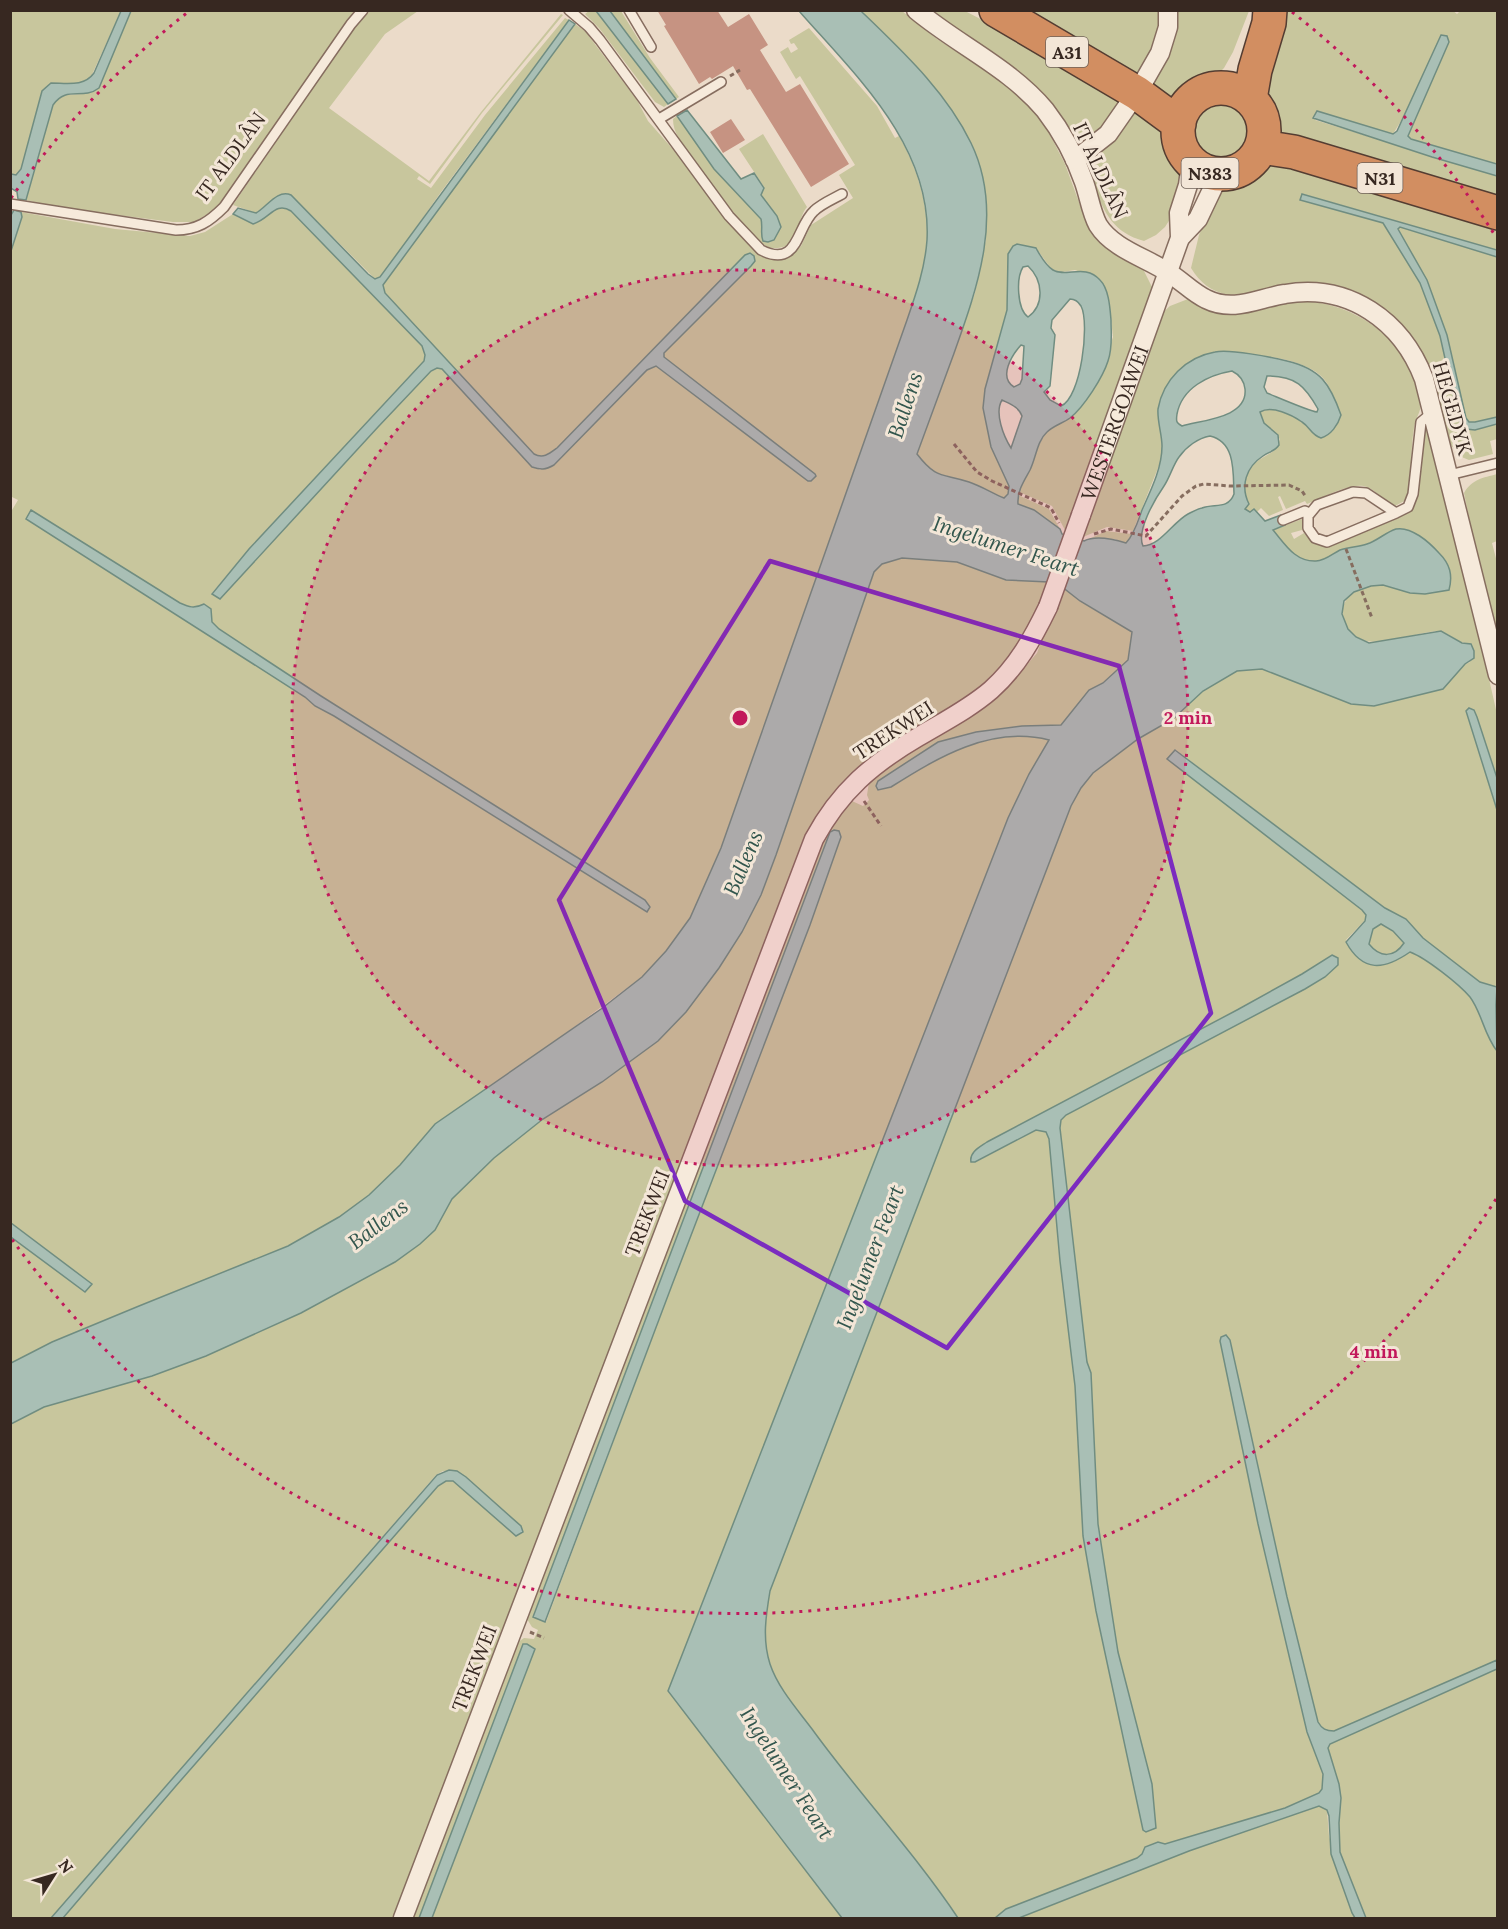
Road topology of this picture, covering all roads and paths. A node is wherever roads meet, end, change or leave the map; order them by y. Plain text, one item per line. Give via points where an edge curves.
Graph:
1 (363, 10) edge
2 (569, 10) edge
3 (628, 10) edge
4 (916, 10) edge
5 (996, 10) edge
6 (1168, 10) edge
7 (1263, 10) edge
8 (1270, 10) edge
9 (651, 47) dead end
10 (721, 82) dead end
11 (1219, 87) junction
12 (1137, 93) junction
13 (1250, 99) junction
14 (659, 118) junction
15 (1179, 124) junction
16 (1262, 147) junction
17 (1075, 160) junction
18 (1205, 169) junction
19 (842, 194) dead end
20 (10, 204) edge
21 (1497, 213) edge
22 (1180, 238) junction
23 (1168, 272) junction
24 (1433, 412) junction
25 (954, 444) dead end
26 (1497, 464) edge
27 (1449, 475) junction
28 (1311, 511) junction
29 (1396, 513) junction
30 (1283, 520) dead end
31 (1064, 532) dead end
32 (1090, 536) dead end
33 (1345, 548) dead end
34 (1048, 607) joint
35 (1372, 618) dead end
36 (1497, 675) edge
37 (866, 804) dead end
38 (881, 826) dead end
39 (536, 1635) dead end
40 (544, 1638) dead end
41 (403, 1918) edge

1 - 20 lane, IT ALDLÂN via 224,207 206,224 176,230
2 - 14 lane via 600,40
3 - 9 lane
4 - 17 street, IT ALDLÂN via 1032,95 1057,126
5 - 12 highway, A31
6 - 12 street via 1168,27 1160,53
7 - 11 highway
8 - 13 highway
10 - 14 lane
11 - 13 highway via 1239,91
11 - 15 highway via 1198,94 1188,103
12 - 15 highway, A31
12 - 17 street via 1108,135
13 - 16 highway, N383 via 1262,116
14 - 19 lane via 729,216 767,253 779,254 793,248 814,210
15 - 18 highway, N383 via 1180,143
16 - 18 highway, N383 via 1246,167 1230,174
16 - 21 highway, N31 via 1294,152
17 - 23 street, IT ALDLÂN via 1100,227 1121,246
18 - 22 street, WESTERGOAWEI via 1198,219
18 - 22 street, WESTERGOAWEI via 1188,185 1179,213
22 - 23 street, WESTERGOAWEI
23 - 24 street, HEGEDYK via 1200,296 1219,304 1240,305 1307,292 1330,294 1360,305 1385,321 1407,345 1422,373
23 - 34 street, WESTERGOAWEI, bridge
24 - 27 street, HEGEDYK
24 - 29 lane via 1421,422 1412,500
25 - 31 path via 977,472 1051,508
26 - 27 lane
27 - 36 street, HEGEDYK
28 - 29 lane via 1359,491
28 - 29 lane via 1307,522 1310,534 1327,542
28 - 30 lane
28 - 32 path via 1302,491 1294,486 1204,484 1182,496 1146,536 1111,529
33 - 35 path
34 - 41 street, TREKWEI via 1029,645 1006,675 977,701 865,773 835,805 814,839
37 - 38 path
39 - 40 path

